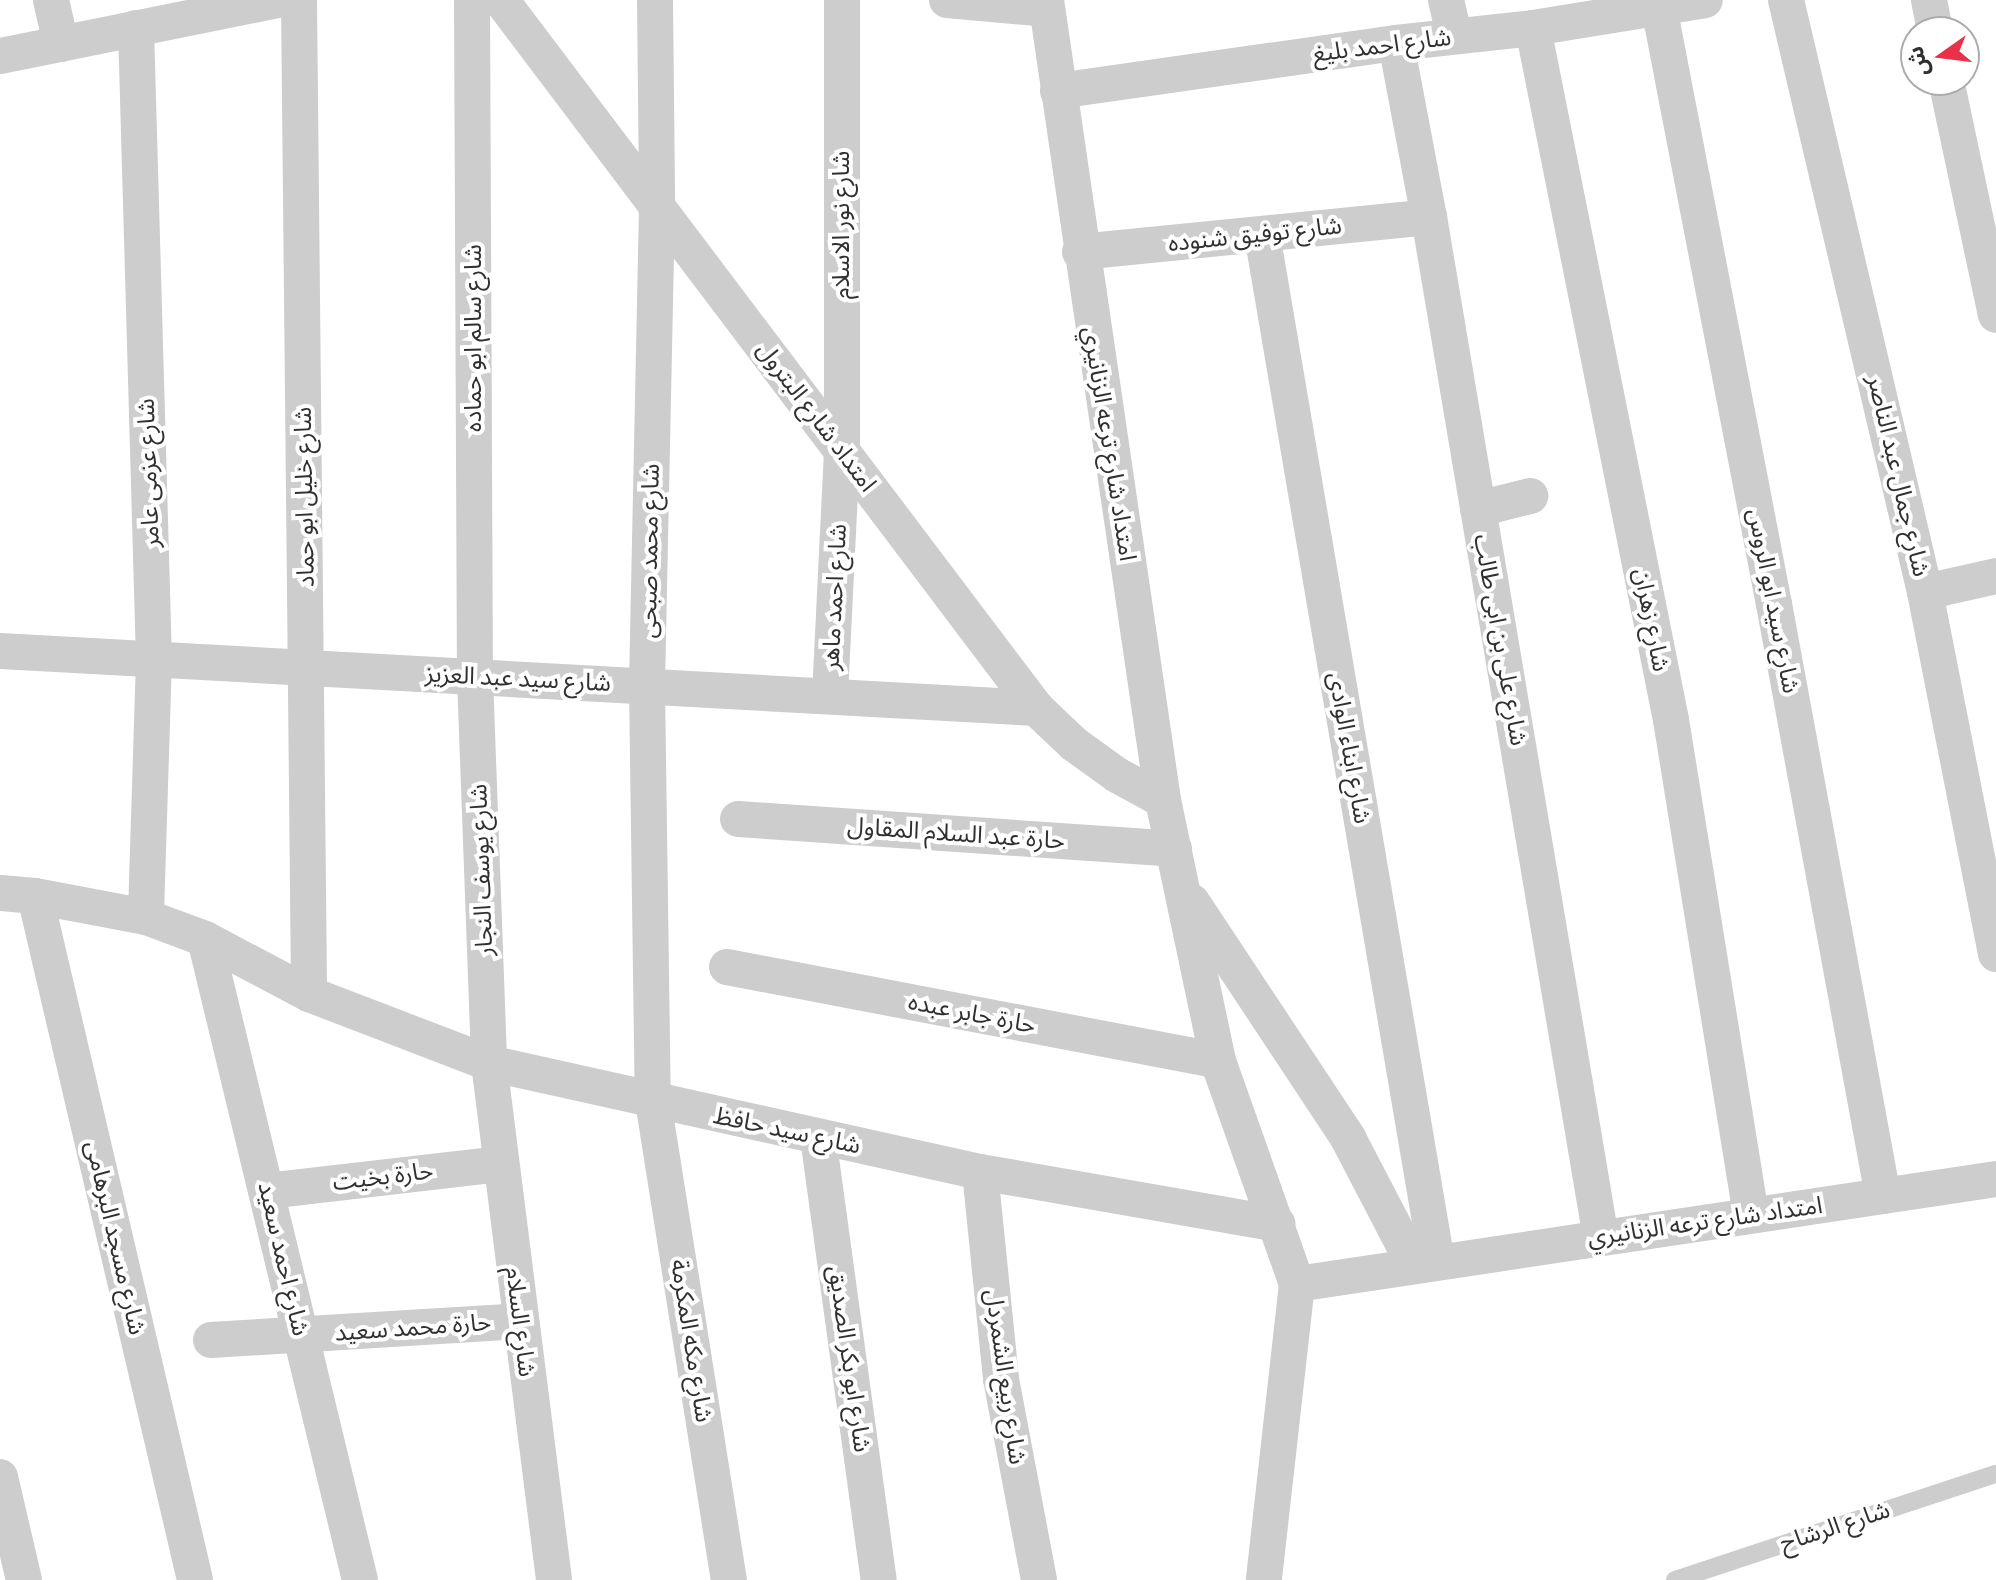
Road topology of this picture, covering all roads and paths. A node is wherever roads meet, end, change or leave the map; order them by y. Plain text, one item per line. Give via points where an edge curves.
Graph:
1 (51, 0) edge
2 (277, 0) edge
3 (299, 0) edge
4 (472, 0) edge
5 (501, 0) edge
6 (655, 0) edge
7 (842, 0) edge
8 (947, 0) edge
9 (1446, 0) edge
10 (1705, 0) edge
11 (1786, 0) edge
12 (1046, 4) edge
13 (218, 6) edge
14 (1659, 7) junction
15 (1580, 10) edge
16 (136, 28) junction
17 (1533, 28) junction
18 (1454, 36) junction
19 (1396, 43) junction
20 (61, 44) junction
21 (0, 56) edge
22 (1058, 91) junction
23 (1949, 96) edge
24 (657, 207) junction
25 (1429, 217) junction
26 (1262, 234) junction
27 (1080, 252) junction
28 (1996, 315) edge
29 (842, 451) junction
30 (1530, 496) dead end
31 (1478, 509) junction
32 (1996, 576) edge
33 (1925, 592) junction
34 (0, 651) edge
35 (154, 659) junction
36 (307, 668) junction
37 (475, 677) junction
38 (647, 686) junction
39 (830, 696) junction
40 (1036, 708) junction
41 (1163, 800) junction
42 (738, 819) dead end
43 (1174, 849) junction
44 (1182, 888) junction
45 (17, 894) edge
46 (146, 917) junction
47 (205, 939) junction
48 (1996, 954) edge
49 (727, 967) dead end
50 (309, 994) junction
51 (1218, 1061) junction
52 (489, 1063) junction
53 (653, 1101) junction
54 (818, 1137) junction
55 (499, 1164) junction
56 (980, 1172) junction
57 (1996, 1179) edge
58 (267, 1191) junction
59 (1883, 1196) junction
60 (1751, 1215) junction
61 (1277, 1224) junction
62 (1601, 1238) junction
63 (1425, 1264) junction
64 (1297, 1284) junction
65 (519, 1321) junction
66 (301, 1335) junction
67 (211, 1340) dead end
68 (1996, 1474) edge
69 (0, 1477) edge
70 (24, 1580) edge
71 (195, 1580) edge
72 (360, 1580) edge
73 (554, 1580) edge
74 (729, 1580) edge
75 (879, 1580) edge
76 (1039, 1580) edge
77 (1264, 1580) edge
78 (1675, 1580) edge

1 - 20 street
2 - 13 street
3 - 36 street, شارع خليل ابو حماد
4 - 37 street, شارع سالم ابو حماده
5 - 24 street, امتداد شارع البترول
6 - 24 street, شارع محمد صبحى
7 - 29 street, شارع نور الاسلام
8 - 12 street
9 - 18 street
10 - 14 street, شارع احمد بليغ
11 - 33 street, شارع جمال عبد الناصر
12 - 22 street, امتداد شارع ترعه الزنانيري
13 - 16 street
14 - 15 street, شارع احمد بليغ
14 - 59 street, شارع سيد ابو الروس
15 - 17 street, شارع احمد بليغ
16 - 20 street
16 - 35 street, شارع عزمى عامر
17 - 18 street, شارع احمد بليغ
17 - 60 street, شارع زهران via 1671,720
18 - 19 street, شارع احمد بليغ
19 - 22 street, شارع احمد بليغ
19 - 25 street, شارع على بن ابى طالب
20 - 21 street
22 - 27 street, امتداد شارع ترعه الزنانيري
23 - 28 street
24 - 29 street, امتداد شارع البترول
24 - 38 street, شارع محمد صبحى
25 - 26 street, شارع توفيق شنوده
25 - 31 street, شارع على بن ابى طالب
26 - 27 street, شارع توفيق شنوده
26 - 63 street, شارع ابناء الوادى
27 - 41 street, امتداد شارع ترعه الزنانيري
29 - 39 street, شارع احمد ماهر
29 - 40 street, امتداد شارع البترول
30 - 31 street
31 - 62 street, شارع على بن ابى طالب
32 - 33 street
33 - 48 street, شارع جمال عبد الناصر
34 - 35 street, شارع سيد عبد العزيز
35 - 36 street, شارع سيد عبد العزيز
35 - 46 street, شارع عزمى عامر
36 - 37 street, شارع سيد عبد العزيز
36 - 50 street, شارع خليل ابو حماد
37 - 38 street, شارع سيد عبد العزيز
37 - 52 street, شارع يوسف النجار
38 - 39 street, شارع سيد عبد العزيز
38 - 53 street, شارع محمد صبحى
39 - 40 street, شارع سيد عبد العزيز
40 - 41 street, امتداد شارع البترول via 1074,744
41 - 43 street, امتداد شارع ترعه الزنانيري
42 - 43 street, حارة عبد السلام المقاول
43 - 44 street, امتداد شارع ترعه الزنانيري
44 - 51 street, امتداد شارع ترعه الزنانيري
44 - 63 street, امتداد شارع ترعه الزنانيري
45 - 46 street, شارع سيد حافظ
45 - 71 street, شارع مسجد البرهامى
46 - 47 street, شارع سيد حافظ
47 - 50 street, شارع سيد حافظ
47 - 58 street, شارع احمد سعيد
49 - 51 street, حارة جابر عبده
50 - 52 street, شارع سيد حافظ
51 - 61 street, امتداد شارع ترعه الزنانيري
52 - 53 street, شارع سيد حافظ
52 - 55 street, شارع السلام
53 - 54 street, شارع سيد حافظ
53 - 74 street, شارع مكه المكرمة
54 - 56 street, شارع سيد حافظ
54 - 75 street, شارع ابو بكر الصديق
55 - 58 street, حارة بخيت
55 - 65 street, شارع السلام
56 - 61 street, شارع سيد حافظ
56 - 76 street, شارع ربيع الشمردل via 1001,1379
57 - 59 street, امتداد شارع ترعه الزنانيري
58 - 66 street, شارع احمد سعيد
59 - 60 street, امتداد شارع ترعه الزنانيري
60 - 62 street, امتداد شارع ترعه الزنانيري
61 - 64 street, امتداد شارع ترعه الزنانيري
62 - 63 street, امتداد شارع ترعه الزنانيري
63 - 64 street, امتداد شارع ترعه الزنانيري
64 - 77 street, امتداد شارع ترعه الزنانيري
65 - 66 street, حارة محمد سعيد
65 - 73 street, شارع السلام
66 - 67 street, حارة محمد سعيد
66 - 72 street, شارع احمد سعيد
68 - 78 lane, شارع الرشاح
69 - 70 street

